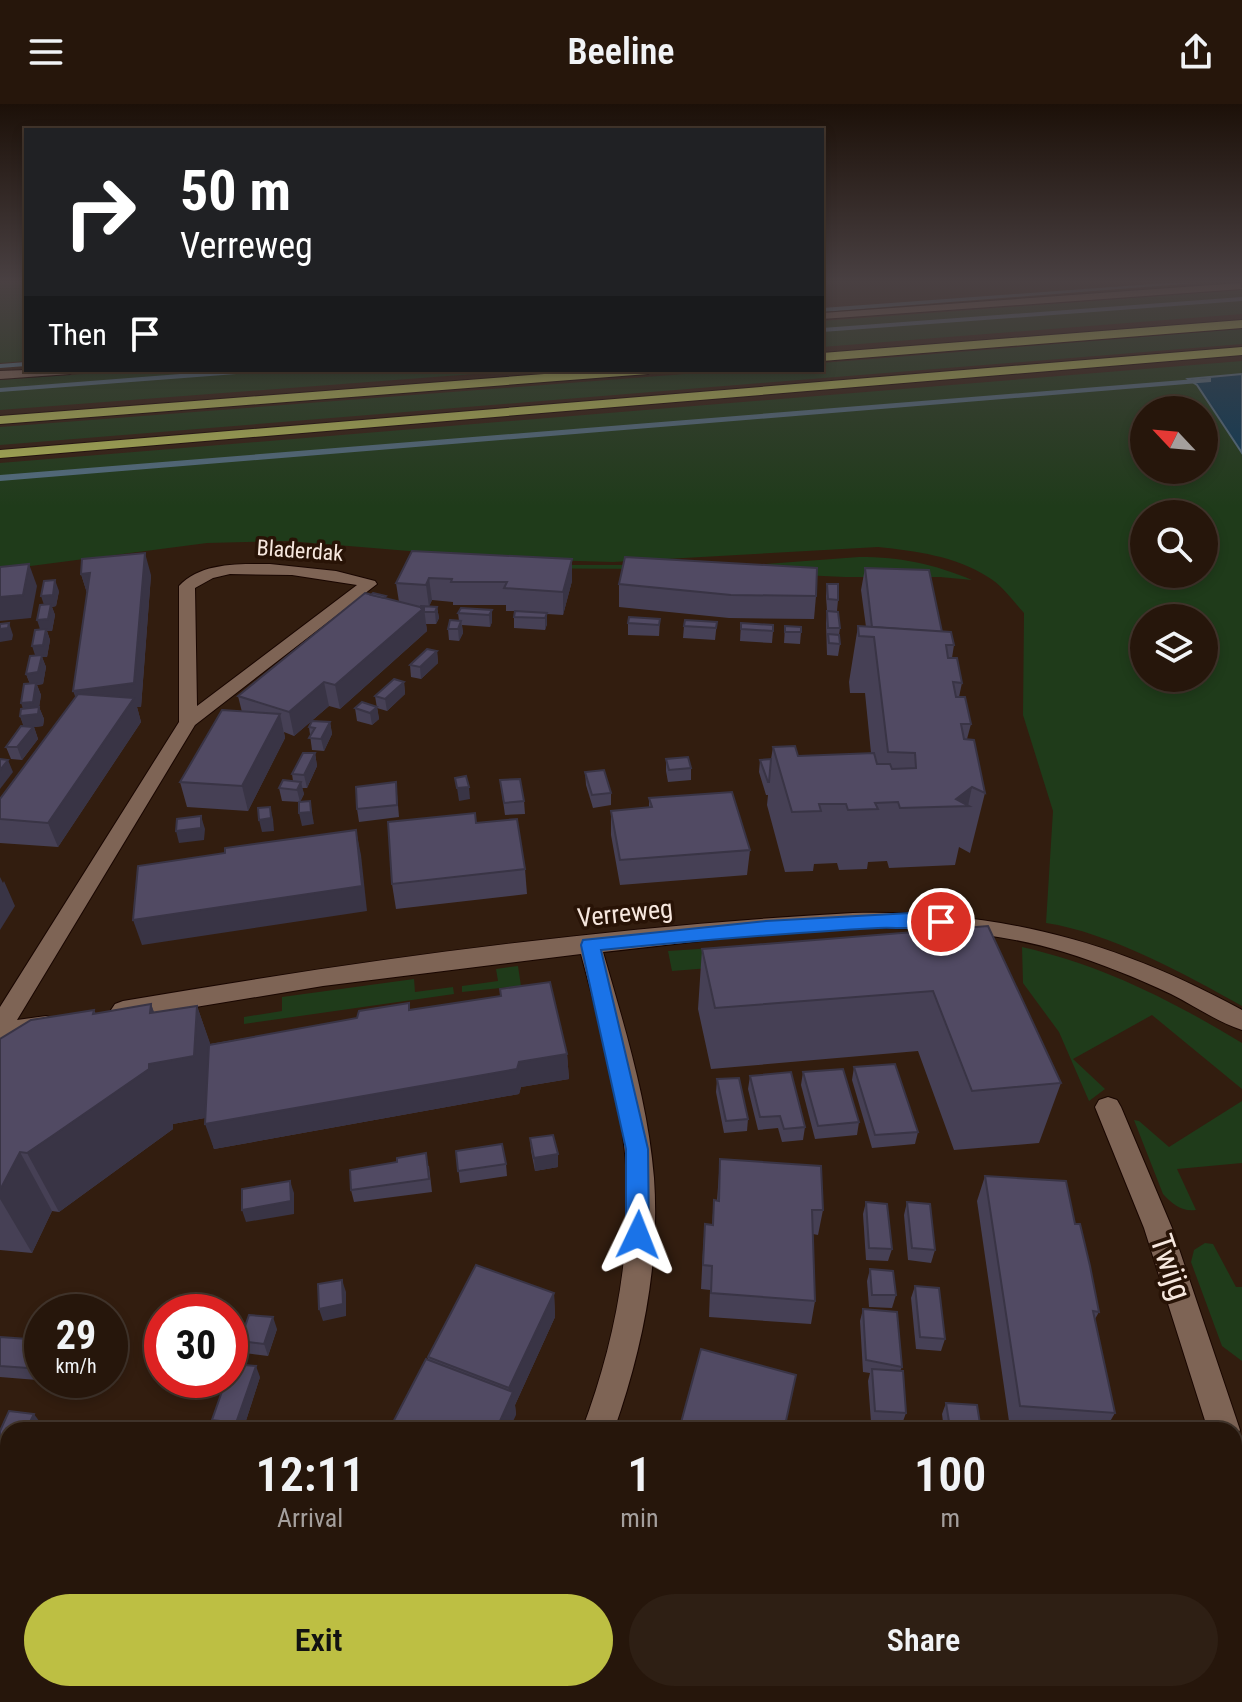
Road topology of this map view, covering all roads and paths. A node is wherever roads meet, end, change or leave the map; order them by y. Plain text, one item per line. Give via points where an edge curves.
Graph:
1 (1163, 358) edge
2 (42, 372) edge
3 (622, 372) edge
4 (0, 375) edge
5 (0, 420) edge
6 (0, 454) edge
7 (188, 722) junction
8 (590, 945) junction
9 (99, 1015) edge
10 (70, 1020) edge
11 (1242, 1021) edge
12 (0, 1029) edge
13 (1108, 1107) dead end
14 (601, 1422) edge
15 (1221, 1422) edge

1 - 6 highway
2 - 4 street
3 - 5 highway
7 - 7 street, Bladerdak via 187,586 216,571 238,570 337,573 369,584
7 - 12 street, Bladerdak
8 - 9 street, Verreweg via 394,966
8 - 11 street, Verreweg via 911,919 971,924 1029,934 1127,967
8 - 14 street via 637,1149 639,1207 635,1291
10 - 12 street
13 - 15 street, Twijg via 1158,1228

